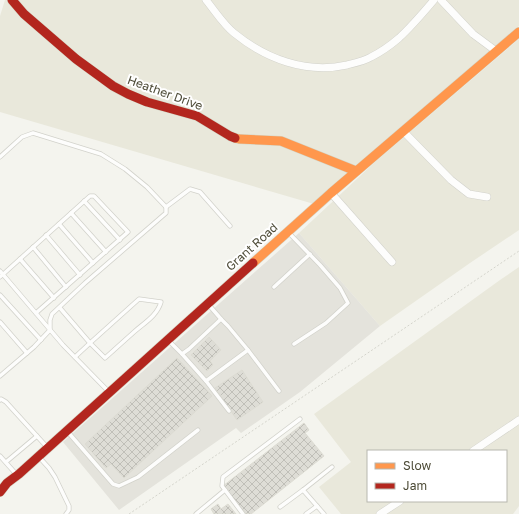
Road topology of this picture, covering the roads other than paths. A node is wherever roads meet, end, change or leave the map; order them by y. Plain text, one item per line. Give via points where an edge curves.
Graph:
1 (12, 0) edge
2 (206, 0) edge
3 (434, 0) edge
4 (441, 0) edge
5 (519, 32) edge
6 (496, 51) junction
7 (404, 131) junction
8 (0, 156) edge
9 (356, 171) junction
10 (331, 193) junction
11 (487, 197) dead end
12 (84, 201) junction
13 (166, 207) junction
14 (71, 213) junction
15 (58, 224) junction
16 (230, 226) dead end
17 (288, 232) junction
18 (46, 235) junction
19 (120, 240) junction
20 (33, 247) junction
21 (106, 252) junction
22 (310, 254) junction
23 (20, 259) junction
24 (392, 262) dead end
25 (93, 263) junction
26 (1, 274) edge
27 (80, 275) junction
28 (66, 287) junction
29 (274, 287) dead end
30 (0, 295) edge
31 (54, 298) junction
32 (207, 304) junction
33 (60, 308) junction
34 (36, 313) junction
35 (221, 319) junction
36 (0, 322) edge
37 (50, 330) junction
38 (41, 340) junction
39 (167, 340) junction
40 (90, 343) junction
41 (294, 344) dead end
42 (248, 350) junction
43 (28, 353) junction
44 (182, 354) junction
45 (75, 358) junction
46 (0, 376) edge
47 (206, 381) junction
48 (279, 391) dead end
49 (108, 392) junction
50 (0, 399) edge
51 (229, 411) dead end
52 (300, 420) dead end
53 (519, 420) edge
54 (67, 430) junction
55 (198, 430) dead end
56 (37, 436) junction
57 (48, 447) junction
58 (474, 450) edge
59 (0, 456) edge
60 (38, 456) junction
61 (6, 462) junction
62 (332, 467) dead end
63 (17, 475) junction
64 (1, 487) edge
65 (225, 490) junction
66 (303, 490) junction
67 (398, 502) edge
68 (317, 506) junction
69 (280, 508) dead end
70 (66, 514) edge
71 (196, 514) edge
72 (243, 514) edge
73 (306, 514) edge
74 (324, 514) edge
75 (380, 514) edge

1 - 9 street, Heather Drive via 24,14 76,59 112,86 128,94 197,116 230,136 239,139 281,141
2 - 3 street via 233,32 253,47 296,65 323,68 338,67 370,57 398,39
4 - 6 street via 473,34
5 - 6 street, Grant Road
6 - 7 street, Grant Road
7 - 9 street, Grant Road
7 - 11 street via 451,180 469,194
8 - 13 lane via 22,136 33,133 101,154 141,182
9 - 10 street, Grant Road
10 - 17 street, Grant Road
10 - 24 street
12 - 14 lane
12 - 19 lane
12 - 19 lane via 94,196 128,232
13 - 16 lane via 190,189 200,192
13 - 33 lane via 166,213
14 - 15 lane
14 - 21 lane
15 - 18 lane
15 - 25 lane
17 - 22 lane
17 - 32 street, Grant Road
18 - 20 lane
18 - 27 lane
19 - 21 lane
20 - 23 lane
20 - 28 lane
21 - 25 lane
22 - 29 lane
22 - 41 lane via 340,288 348,303 326,323
23 - 26 lane
23 - 31 lane
25 - 27 lane
26 - 34 lane
27 - 28 lane
28 - 31 lane
30 - 38 lane
31 - 34 lane
32 - 35 lane
32 - 39 street, Grant Road
33 - 37 lane via 52,314
33 - 40 lane
34 - 37 lane
35 - 42 lane
35 - 44 lane
36 - 43 lane
37 - 38 lane
37 - 45 lane
38 - 43 lane
39 - 44 lane
39 - 49 street, Grant Road
40 - 40 lane via 105,358 151,318 159,309 161,302 139,299
40 - 45 lane
42 - 47 lane
42 - 48 lane
43 - 46 lane
44 - 47 lane
45 - 49 lane
47 - 51 lane
49 - 54 street, Grant Road
50 - 56 lane via 6,402
52 - 65 lane via 223,477 222,486
53 - 58 street
54 - 55 lane via 113,484 119,486 138,478
54 - 57 street, Grant Road
56 - 57 lane
56 - 61 lane
57 - 60 street, Grant Road
59 - 61 lane
60 - 63 street, Grant Road
60 - 70 lane via 55,477 69,506
61 - 63 lane
62 - 66 lane
63 - 64 street, Grant Road
65 - 71 lane
65 - 72 lane
66 - 68 lane
66 - 69 lane
67 - 75 street
68 - 73 lane
68 - 74 lane

